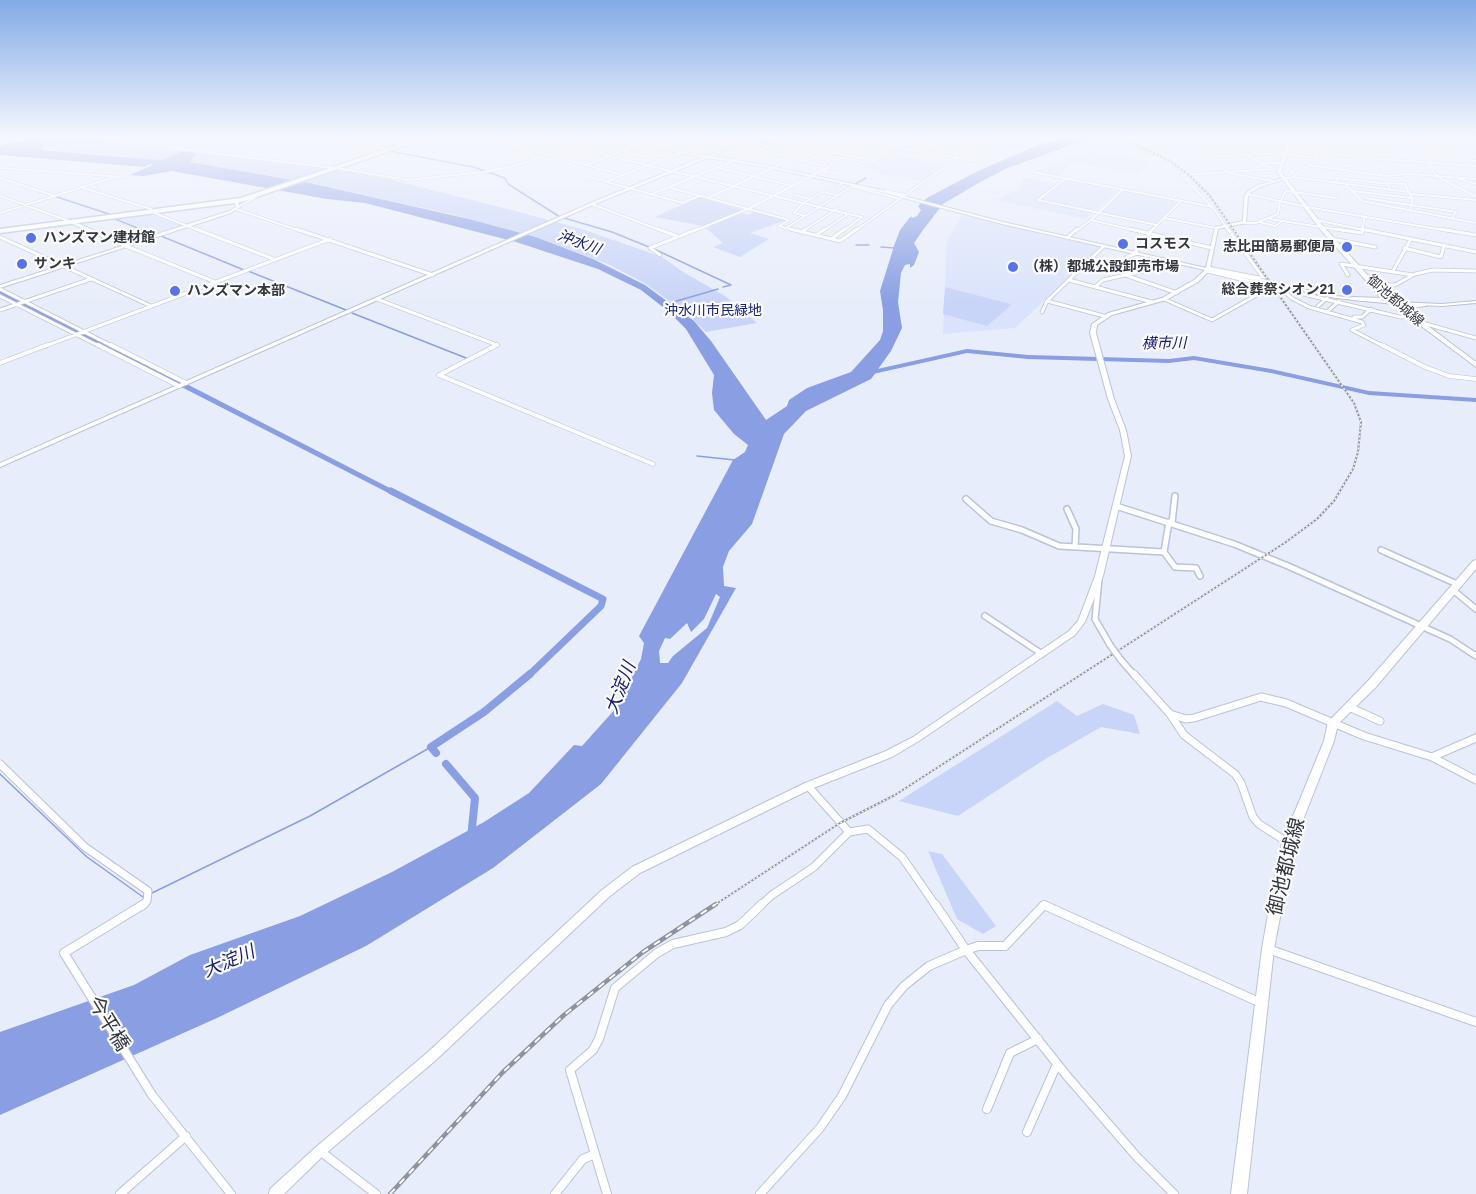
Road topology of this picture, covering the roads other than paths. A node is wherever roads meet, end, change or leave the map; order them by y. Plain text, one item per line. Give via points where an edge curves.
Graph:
1 (1293, 192) edge
2 (47, 193) edge
3 (68, 193) edge
4 (98, 193) edge
5 (266, 193) edge
6 (268, 193) edge
7 (619, 193) edge
8 (647, 193) edge
9 (656, 193) edge
10 (687, 193) edge
11 (720, 193) edge
12 (757, 193) edge
13 (779, 193) edge
14 (821, 193) edge
15 (826, 193) edge
16 (841, 193) edge
17 (884, 193) edge
18 (884, 193) edge
19 (909, 193) edge
20 (1047, 193) edge
21 (1119, 193) edge
22 (1135, 193) edge
23 (1199, 193) edge
24 (1285, 193) edge
25 (1298, 193) edge
26 (1353, 193) edge
27 (1377, 193) edge
28 (1401, 193) edge
29 (652, 194) junction
30 (1247, 194) joint
31 (794, 195) dead end
32 (837, 195) junction
33 (1411, 195) junction
34 (0, 196) edge
35 (57, 196) junction
36 (257, 196) junction
37 (699, 196) junction
38 (772, 196) junction
39 (903, 197) junction
40 (1357, 197) junction
41 (1476, 197) edge
42 (708, 198) junction
43 (1336, 198) dead end
44 (811, 199) junction
45 (1180, 202) junction
46 (1280, 202) junction
47 (1412, 203) junction
48 (236, 204) junction
49 (592, 204) junction
50 (802, 204) junction
51 (26, 206) junction
52 (1304, 206) junction
53 (1213, 207) junction
54 (1434, 207) junction
55 (818, 208) junction
56 (838, 208) dead end
57 (748, 209) junction
58 (1410, 210) junction
59 (833, 211) junction
60 (852, 211) dead end
61 (151, 212) junction
62 (1096, 212) junction
63 (0, 213) edge
64 (867, 213) dead end
65 (1421, 213) junction
66 (848, 214) junction
67 (1430, 214) junction
68 (805, 216) junction
69 (1365, 216) junction
70 (862, 217) junction
71 (1164, 218) junction
72 (1452, 218) junction
73 (1269, 219) junction
74 (1091, 220) junction
75 (1316, 220) junction
76 (70, 222) junction
77 (1258, 222) junction
78 (1281, 222) junction
79 (1243, 223) junction
80 (1415, 224) junction
81 (1476, 224) edge
82 (1157, 225) junction
83 (187, 226) junction
84 (1226, 226) junction
85 (786, 228) junction
86 (1216, 228) junction
87 (1322, 228) junction
88 (0, 230) edge
89 (1362, 230) junction
90 (801, 232) junction
91 (1150, 234) junction
92 (816, 235) junction
93 (1476, 235) edge
94 (0, 237) edge
95 (679, 237) junction
96 (831, 238) junction
97 (1067, 238) junction
98 (330, 239) junction
99 (1411, 239) junction
100 (1333, 241) junction
101 (1444, 245) junction
102 (126, 246) junction
103 (1104, 246) junction
104 (1359, 246) dead end
105 (1375, 247) dead end
106 (1212, 248) junction
107 (1404, 248) junction
108 (1476, 252) edge
109 (1136, 253) junction
110 (660, 255) dead end
111 (276, 260) junction
112 (1089, 261) junction
113 (1180, 263) junction
114 (64, 266) junction
115 (1358, 267) junction
116 (1208, 269) junction
117 (1393, 271) junction
118 (1476, 271) edge
119 (433, 275) junction
120 (1348, 275) dead end
121 (1413, 275) junction
122 (1127, 276) junction
123 (91, 279) junction
124 (1070, 280) junction
125 (1262, 281) junction
126 (215, 282) junction
127 (1372, 284) junction
128 (1096, 286) junction
129 (0, 288) edge
130 (1380, 292) junction
131 (1178, 293) junction
132 (0, 296) edge
133 (1327, 298) junction
134 (377, 299) junction
135 (1164, 299) junction
136 (1353, 300) junction
137 (24, 301) junction
138 (1047, 301) junction
139 (1340, 301) junction
140 (1152, 302) junction
141 (1476, 302) edge
142 (1394, 303) junction
143 (16, 304) junction
144 (1424, 305) junction
145 (151, 306) junction
146 (1318, 306) dead end
147 (1371, 309) junction
148 (0, 310) edge
149 (1042, 312) dead end
150 (1327, 312) junction
151 (1104, 316) junction
152 (1350, 318) junction
153 (1412, 318) junction
154 (1419, 322) junction
155 (83, 332) junction
156 (76, 334) junction
157 (1476, 338) edge
158 (0, 363) edge
159 (1476, 365) edge
160 (1476, 379) edge
161 (182, 385) junction
162 (653, 464) dead end
163 (0, 465) edge
164 (1175, 496) dead end
165 (966, 498) dead end
166 (1116, 506) junction
167 (1067, 509) dead end
168 (1171, 522) junction
169 (1075, 547) junction
170 (1105, 550) junction
171 (1381, 550) dead end
172 (1164, 552) junction
173 (1476, 563) edge
174 (1099, 576) junction
175 (1200, 576) dead end
176 (1455, 587) junction
177 (1476, 609) edge
178 (985, 616) dead end
179 (1422, 626) junction
180 (1042, 654) junction
181 (1476, 656) edge
182 (1349, 707) junction
183 (1170, 714) junction
184 (1380, 721) dead end
185 (1334, 722) junction
186 (1476, 738) edge
187 (1431, 757) junction
188 (0, 764) edge
189 (1476, 780) edge
190 (808, 786) junction
191 (849, 831) junction
192 (1288, 843) junction
193 (148, 891) joint
194 (1269, 949) junction
195 (966, 950) junction
196 (1262, 1004) junction
197 (1476, 1022) edge
198 (1038, 1039) junction
199 (1058, 1064) junction
200 (152, 1095) joint
201 (987, 1109) dead end
202 (1027, 1132) dead end
203 (186, 1136) junction
204 (320, 1150) junction
205 (595, 1154) junction
206 (120, 1194) edge
207 (231, 1194) edge
208 (275, 1194) edge
209 (376, 1194) edge
210 (555, 1194) edge
211 (607, 1194) edge
212 (760, 1194) edge
213 (1174, 1194) edge
214 (1239, 1194) edge

1 - 52 main road, 御池都城線
2 - 35 street
3 - 35 street
4 - 61 street
5 - 36 highway
6 - 36 highway
7 - 49 street
8 - 29 street
9 - 29 street
10 - 37 street
11 - 42 street
12 - 38 street
13 - 38 street
14 - 44 street
15 - 32 street
16 - 32 street
17 - 39 street
18 - 39 street
19 - 39 street
20 - 62 street via 1038,200
21 - 62 street
22 - 45 street
23 - 53 street
24 - 46 street
25 - 43 street
26 - 40 street
27 - 33 street
28 - 33 street
29 - 37 street via 683,203
30 - 46 street
30 - 79 street
31 - 44 street
32 - 55 street
33 - 41 street
33 - 47 street
34 - 51 street
35 - 51 street
36 - 48 highway
37 - 42 street
38 - 50 street
38 - 57 street
39 - 96 street via 840,241
39 - 97 street
40 - 47 street
40 - 58 street
42 - 57 street
44 - 50 street
45 - 53 street
45 - 71 street
46 - 52 street
46 - 73 street via 1278,214
47 - 54 street
47 - 58 street
48 - 61 highway
48 - 83 street
48 - 98 street
49 - 95 street
49 - 119 street
50 - 55 street
50 - 68 street via 794,213
51 - 63 street
51 - 76 street
52 - 69 street
52 - 75 main road, 御池都城線
53 - 84 street
54 - 67 street
54 - 72 street via 1456,212
55 - 59 street
55 - 68 street
56 - 59 street
57 - 85 street via 789,220 779,226
57 - 95 street
58 - 65 street
59 - 66 street
59 - 90 street
60 - 66 street
61 - 76 highway
61 - 83 street
62 - 74 street
62 - 82 street
64 - 70 street
65 - 67 street
65 - 80 street
66 - 70 street
66 - 92 street
67 - 72 street
68 - 85 street
69 - 80 street
69 - 89 street
70 - 96 street
71 - 82 street
71 - 86 street
72 - 81 street
73 - 77 street
73 - 78 street
74 - 91 street
74 - 97 street
75 - 87 main road, 御池都城線
75 - 89 street
76 - 88 highway
76 - 102 street
77 - 78 street via 1275,226
77 - 79 street
78 - 87 street
79 - 84 street
80 - 93 street
82 - 91 street
83 - 102 street
83 - 111 street
84 - 86 street
84 - 125 street
85 - 90 street
86 - 106 street
87 - 89 street
87 - 100 main road, 御池都城線
89 - 99 street
90 - 92 street
91 - 106 street
91 - 109 street
92 - 96 street
94 - 114 street
95 - 110 street via 650,248
97 - 103 street
98 - 111 street
98 - 119 street
99 - 101 street
99 - 107 street
100 - 104 street
100 - 105 street
100 - 115 main road, 御池都城線
101 - 107 street via 1441,257
101 - 108 street
102 - 114 street
102 - 126 street
103 - 109 street
103 - 112 street
106 - 116 street
107 - 117 street
109 - 112 street via 1116,267
109 - 113 street
111 - 126 street
112 - 124 street
113 - 116 street
113 - 122 street
114 - 123 street
114 - 129 street
115 - 117 street
115 - 120 street via 1341,264
115 - 127 main road, 御池都城線
116 - 125 street
116 - 131 street
117 - 121 street
118 - 121 street via 1432,270
119 - 134 street
121 - 127 street via 1395,285
122 - 128 street via 1102,280
122 - 131 street
123 - 137 street
123 - 145 street
124 - 128 street
124 - 138 street
125 - 135 street via 1262,292 1212,320
125 - 136 street, bridge
126 - 145 street
127 - 130 main road, 御池都城線
128 - 140 street
129 - 137 street
130 - 136 main road via 1380,300
130 - 142 main road, 御池都城線
130 - 144 street via 1398,301
131 - 135 street
132 - 143 street
133 - 139 street
133 - 146 street
133 - 150 street via 1281,289 1301,304
134 - 161 street
134 - 162 street via 497,345 439,375
135 - 140 street
136 - 142 street
136 - 153 street via 1390,306
137 - 143 street
137 - 155 street
138 - 149 street
138 - 151 street
139 - 147 street
139 - 150 street
140 - 151 street
141 - 144 street
142 - 144 street
142 - 153 main road, 御池都城線
143 - 148 street
143 - 156 street
144 - 153 main road via 1406,307
145 - 155 street
147 - 152 street via 1362,317
147 - 153 street
150 - 152 street
151 - 166 street via 1095,324 1093,334 1128,456
152 - 160 street via 1364,324 1352,330 1425,367 1449,376
153 - 154 main road, 御池都城線
154 - 157 street
154 - 159 main road, 御池都城線
155 - 156 street
155 - 161 street
156 - 158 street
156 - 161 street
161 - 163 street
164 - 168 street
165 - 169 street via 991,520 1059,546
166 - 168 street
166 - 170 street
167 - 169 street via 1076,529
168 - 172 street
168 - 179 street via 1288,566
169 - 170 street
170 - 172 street
170 - 174 street
171 - 176 street
172 - 175 street via 1175,567 1196,568
173 - 176 main road, 御池都城線
174 - 180 street via 1081,622
174 - 183 street, bridge via 1095,619 1121,660
176 - 177 street
176 - 179 main road, 御池都城線
178 - 180 street
179 - 181 street
179 - 182 main road, 御池都城線
180 - 190 street via 916,739
182 - 184 street
182 - 185 main road, 御池都城線
183 - 185 street via 1194,718 1261,697
183 - 192 street via 1184,735 1234,774 1259,824
185 - 187 street
185 - 192 main road, 御池都城線
186 - 187 street
187 - 189 street
188 - 193 street via 86,847
190 - 191 street
190 - 204 street via 636,870 606,893 432,1056
191 - 195 street via 868,829 902,856
191 - 205 street via 814,867 772,895 740,925 673,944 615,988 593,1050 570,1070
192 - 194 main road, 御池都城線
193 - 200 street, 今平橋 via 147,901 64,953
194 - 196 main road, 御池都城線
194 - 197 street
195 - 196 street via 1005,946 1044,905
195 - 198 street
195 - 212 street via 929,966 904,986 888,1005 837,1104
196 - 214 main road, 御池都城線
198 - 199 street
198 - 201 street via 1010,1053
199 - 202 street
199 - 213 street
200 - 203 street
203 - 206 street
203 - 207 street
204 - 208 street
204 - 209 street
205 - 210 street via 583,1160
205 - 211 street

